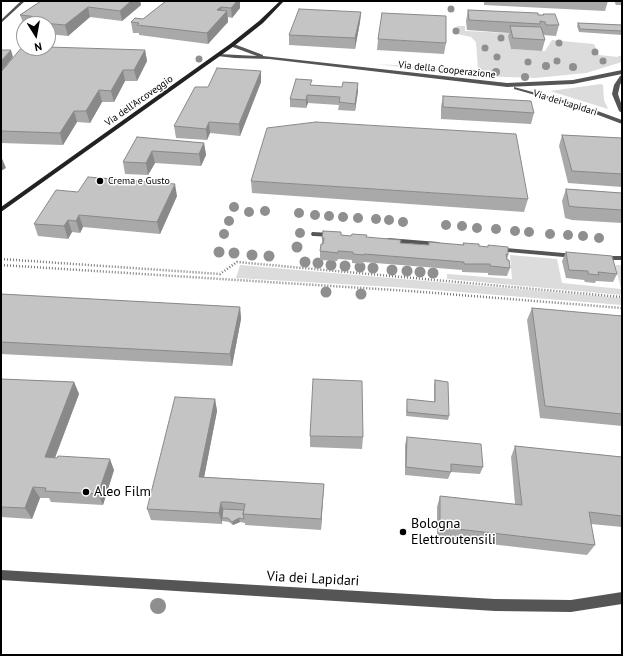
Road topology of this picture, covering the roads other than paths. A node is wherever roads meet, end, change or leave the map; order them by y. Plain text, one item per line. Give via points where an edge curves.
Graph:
1 (23, 1) edge
2 (282, 1) edge
3 (1, 22) edge
4 (232, 45) junction
5 (219, 55) junction
6 (269, 58) junction
7 (622, 72) edge
8 (622, 76) edge
9 (508, 85) junction
10 (622, 111) edge
11 (622, 122) edge
12 (1, 210) edge
13 (314, 234) dead end
14 (337, 236) edge
15 (384, 240) edge
16 (447, 245) edge
17 (486, 248) edge
18 (580, 256) edge
19 (596, 257) edge
20 (622, 258) edge
21 (1, 576) edge
22 (622, 598) edge

1 - 3 street
2 - 4 street, Via dell'Arcoveggio
4 - 5 street, Via dell'Arcoveggio
4 - 6 street, Via della Cooperazione
5 - 6 street, Via della Cooperazione
5 - 12 street, Via dell'Arcoveggio
6 - 9 street, Via della Cooperazione
7 - 9 street, Via della Cooperazione via 573,82
8 - 10 street via 615,94
9 - 11 street, Via dei Lapidari
13 - 14 street
15 - 16 street
17 - 18 street
19 - 20 street
21 - 22 street, Via dei Lapidari via 511,606 571,606

